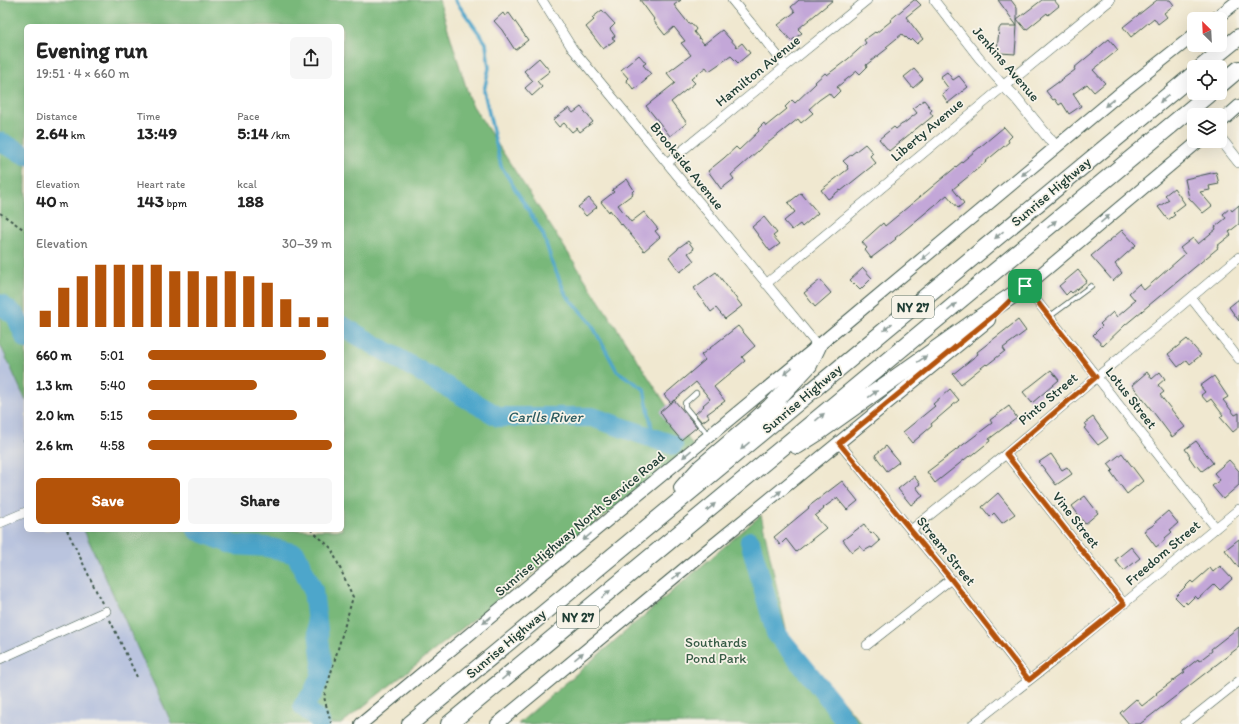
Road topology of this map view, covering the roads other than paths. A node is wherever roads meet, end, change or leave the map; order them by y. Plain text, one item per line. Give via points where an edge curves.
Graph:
1 (542, 0) edge
2 (732, 0) edge
3 (867, 0) edge
4 (934, 0) edge
5 (1108, 0) edge
6 (1239, 0) edge
7 (1224, 12) edge
8 (1239, 37) edge
9 (1187, 41) edge
10 (1211, 60) edge
11 (786, 66) junction
12 (1239, 69) edge
13 (1227, 79) edge
14 (1187, 80) edge
15 (1004, 86) junction
16 (1202, 100) edge
17 (1239, 106) edge
18 (1227, 117) edge
19 (1056, 147) junction
20 (1227, 147) edge
21 (1191, 148) edge
22 (1239, 162) edge
23 (666, 163) junction
24 (1239, 257) edge
25 (766, 284) junction
26 (1091, 286) dead end
27 (1023, 288) junction
28 (1191, 298) junction
29 (1050, 317) junction
30 (818, 346) junction
31 (1239, 359) edge
32 (1096, 377) junction
33 (696, 393) dead end
34 (709, 436) junction
35 (839, 443) junction
36 (1006, 454) junction
37 (747, 477) junction
38 (1239, 509) edge
39 (24, 513) edge
40 (0, 523) edge
41 (1216, 528) junction
42 (911, 530) junction
43 (632, 540) junction
44 (951, 579) junction
45 (1124, 604) junction
46 (106, 611) dead end
47 (867, 645) dead end
48 (0, 659) edge
49 (1029, 680) junction
50 (1239, 681) edge
51 (361, 724) edge
52 (410, 724) edge
53 (449, 724) edge
54 (497, 724) edge
55 (973, 724) edge
56 (1186, 724) edge

1 - 23 street, Brookside Avenue via 572,48
2 - 11 street
3 - 11 street, Hamilton Avenue
4 - 15 street, Jenkins Avenue
5 - 15 street, Liberty Avenue
6 - 7 main road
8 - 10 highway
9 -> 19 main road
11 - 23 street, Hamilton Avenue
12 - 13 highway
14 -> 43 highway, Sunrise Highway / NY 27
15 - 19 street, Jenkins Avenue
15 - 25 street, Liberty Avenue
37 -> 16 highway, Sunrise Highway / NY 27
17 - 18 main road
19 -> 30 main road
20 - 22 street
27 -> 21 main road
23 - 25 street, Brookside Avenue
24 - 28 street, Pinto Street
25 - 30 street, Brookside Avenue
26 - 29 lane
27 - 29 street, Lotus Street
27 - 35 main road via 999,311
37 -> 27 highway via 819,432
28 - 31 street
28 - 32 street, Pinto Street
29 - 32 street, Lotus Street
30 -> 34 main road, Sunrise Highway North Service Road
30 - 43 highway via 809,364 770,407 701,467
32 - 36 street, Pinto Street
32 - 41 street, Lotus Street
33 - 34 lane via 685,403 685,407
34 -> 51 main road, Sunrise Highway North Service Road
35 - 42 street, Stream Street
54 -> 35 main road
36 - 42 street, Pinto Street
36 - 45 street, Vine Street
53 -> 37 highway, Sunrise Highway / NY 27
38 - 41 street, Freedom Street
39 - 40 street
41 - 45 street, Freedom Street
42 - 44 street, Stream Street
43 - 52 highway, Sunrise Highway / NY 27
44 - 47 street
44 - 49 street, Stream Street
45 - 49 street, Freedom Street
46 - 48 street
49 - 55 street, Freedom Street
50 - 56 street

